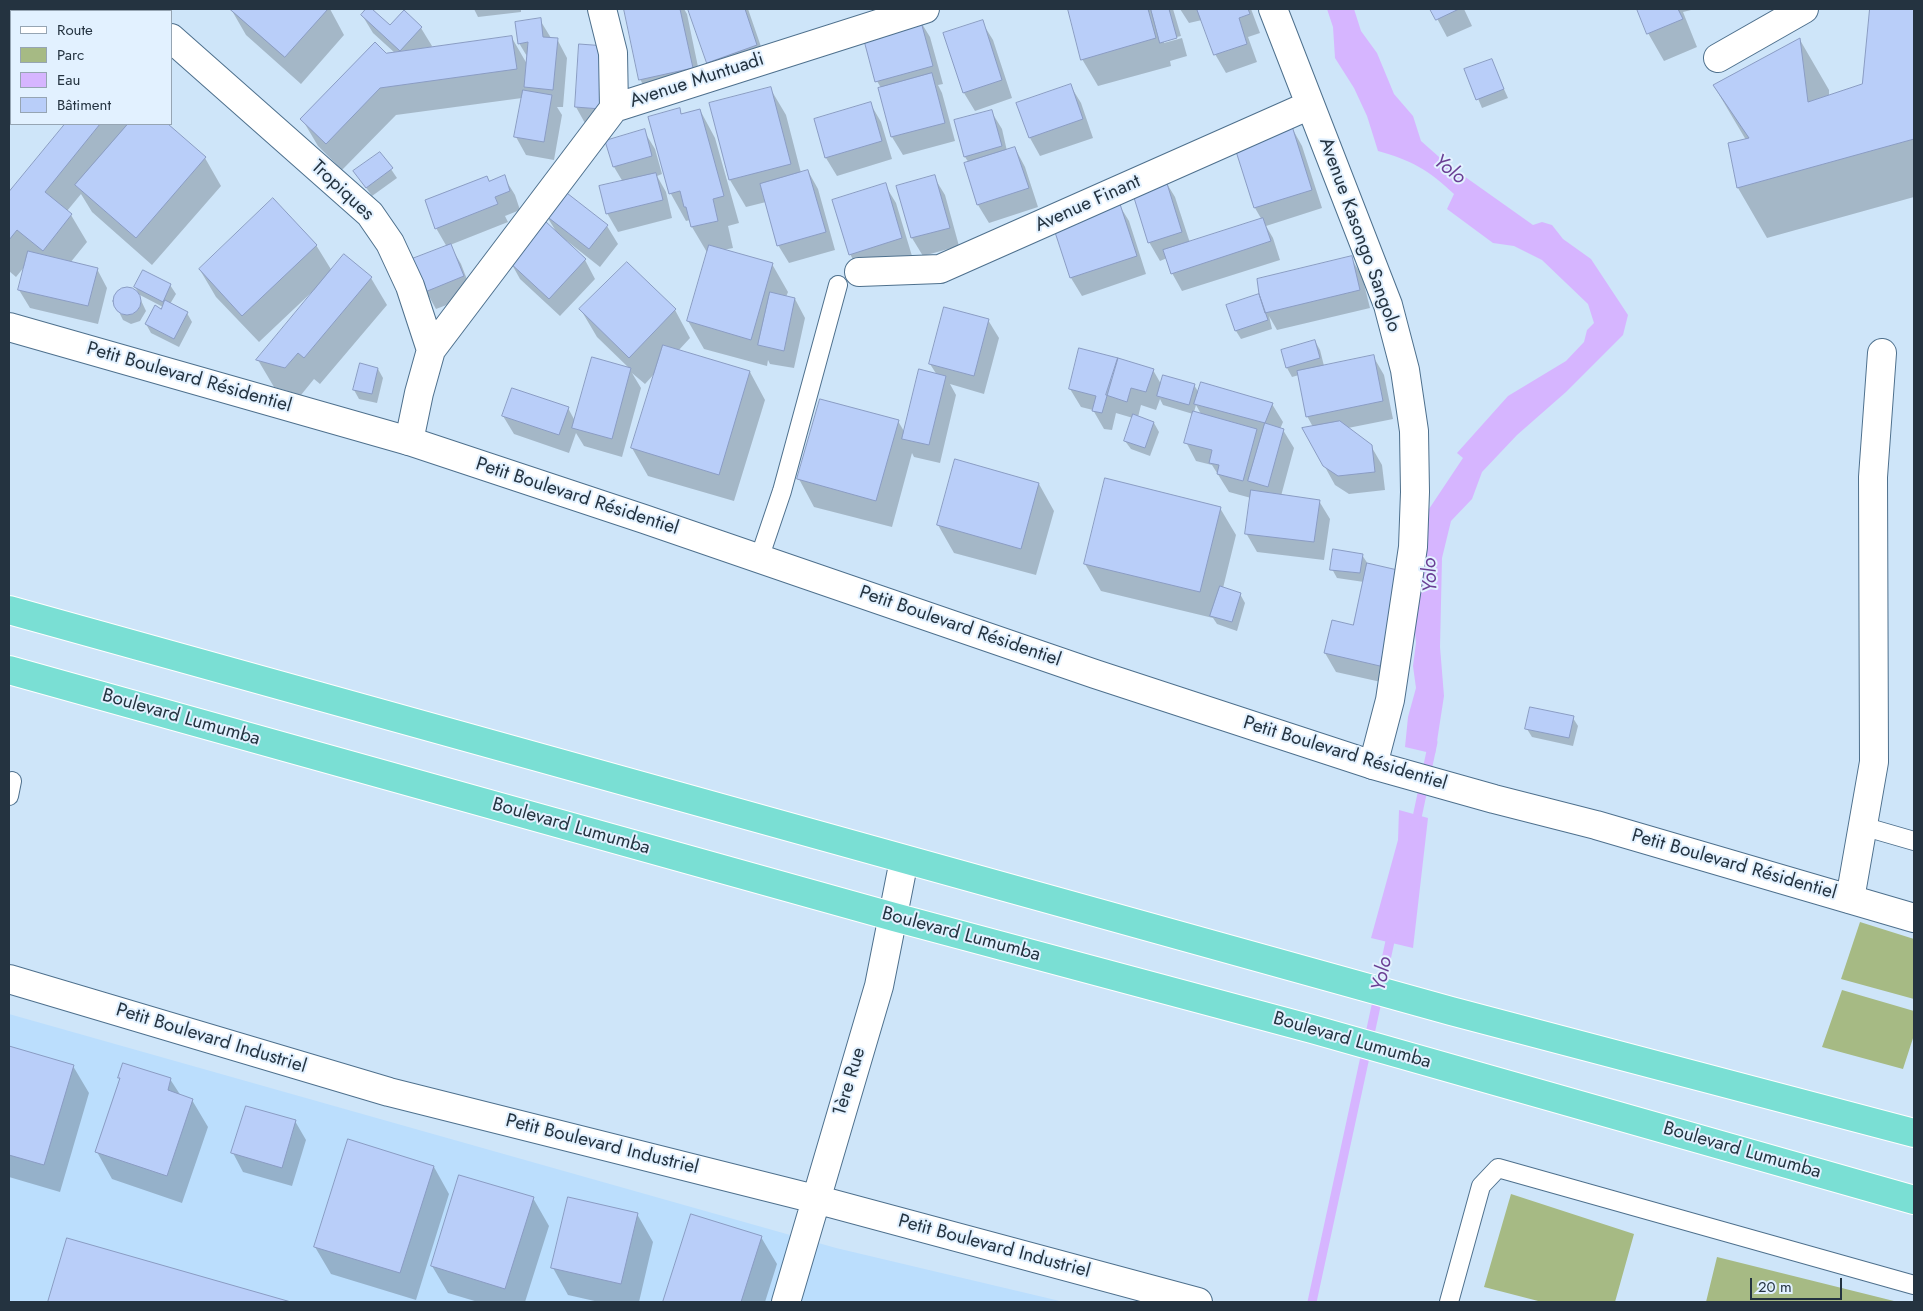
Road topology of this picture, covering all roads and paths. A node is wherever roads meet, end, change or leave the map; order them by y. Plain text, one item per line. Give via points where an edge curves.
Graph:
1 (602, 9) edge
2 (925, 9) edge
3 (1274, 9) edge
4 (1804, 9) edge
5 (172, 39) edge
6 (1718, 58) dead end
7 (1310, 106) junction
8 (614, 108) junction
9 (849, 279) joint
10 (9, 327) edge
11 (431, 350) junction
12 (1882, 353) dead end
13 (409, 441) junction
14 (760, 558) junction
15 (9, 610) edge
16 (9, 670) edge
17 (1382, 768) junction
18 (1862, 826) junction
19 (1914, 841) edge
20 (904, 860) junction
21 (1850, 899) junction
22 (894, 917) junction
23 (1914, 918) edge
24 (9, 979) edge
25 (1914, 1133) edge
26 (815, 1199) junction
27 (1914, 1200) edge
28 (1914, 1285) edge
29 (786, 1302) edge
30 (1198, 1302) edge
31 (1449, 1302) edge

1 - 8 street via 612,53
2 - 8 street, Avenue Muntuadi
3 - 7 street, Avenue Kasongo Sangolo
4 - 6 street
5 - 11 street, Tropiques via 370,214 390,243 410,286
7 - 9 street, Avenue Finant via 940,269
7 - 17 street, Avenue Kasongo Sangolo via 1388,305 1405,370 1414,431 1416,492 1413,547
8 - 11 street, Avenue Muntuadi
9 - 14 lane
10 - 13 street, Petit Boulevard Résidentiel
11 - 13 street
12 - 18 street via 1873,477 1874,762
13 - 14 street, Petit Boulevard Résidentiel
14 - 17 street, Petit Boulevard Résidentiel via 1095,674
15 - 20 highway
16 - 22 highway, Boulevard Lumumba
17 - 21 street, Petit Boulevard Résidentiel via 1596,825
18 - 19 lane
18 - 21 street
20 - 22 street, 1ère Rue
20 - 25 highway via 1451,1011
21 - 23 street, Petit Boulevard Résidentiel
22 - 26 street, 1ère Rue via 879,986
22 - 27 highway, Boulevard Lumumba via 1312,1029
24 - 26 street, Petit Boulevard Industriel via 389,1092
26 - 29 street, 1ère Rue
26 - 30 street, Petit Boulevard Industriel
28 - 31 lane via 1498,1168 1481,1186

